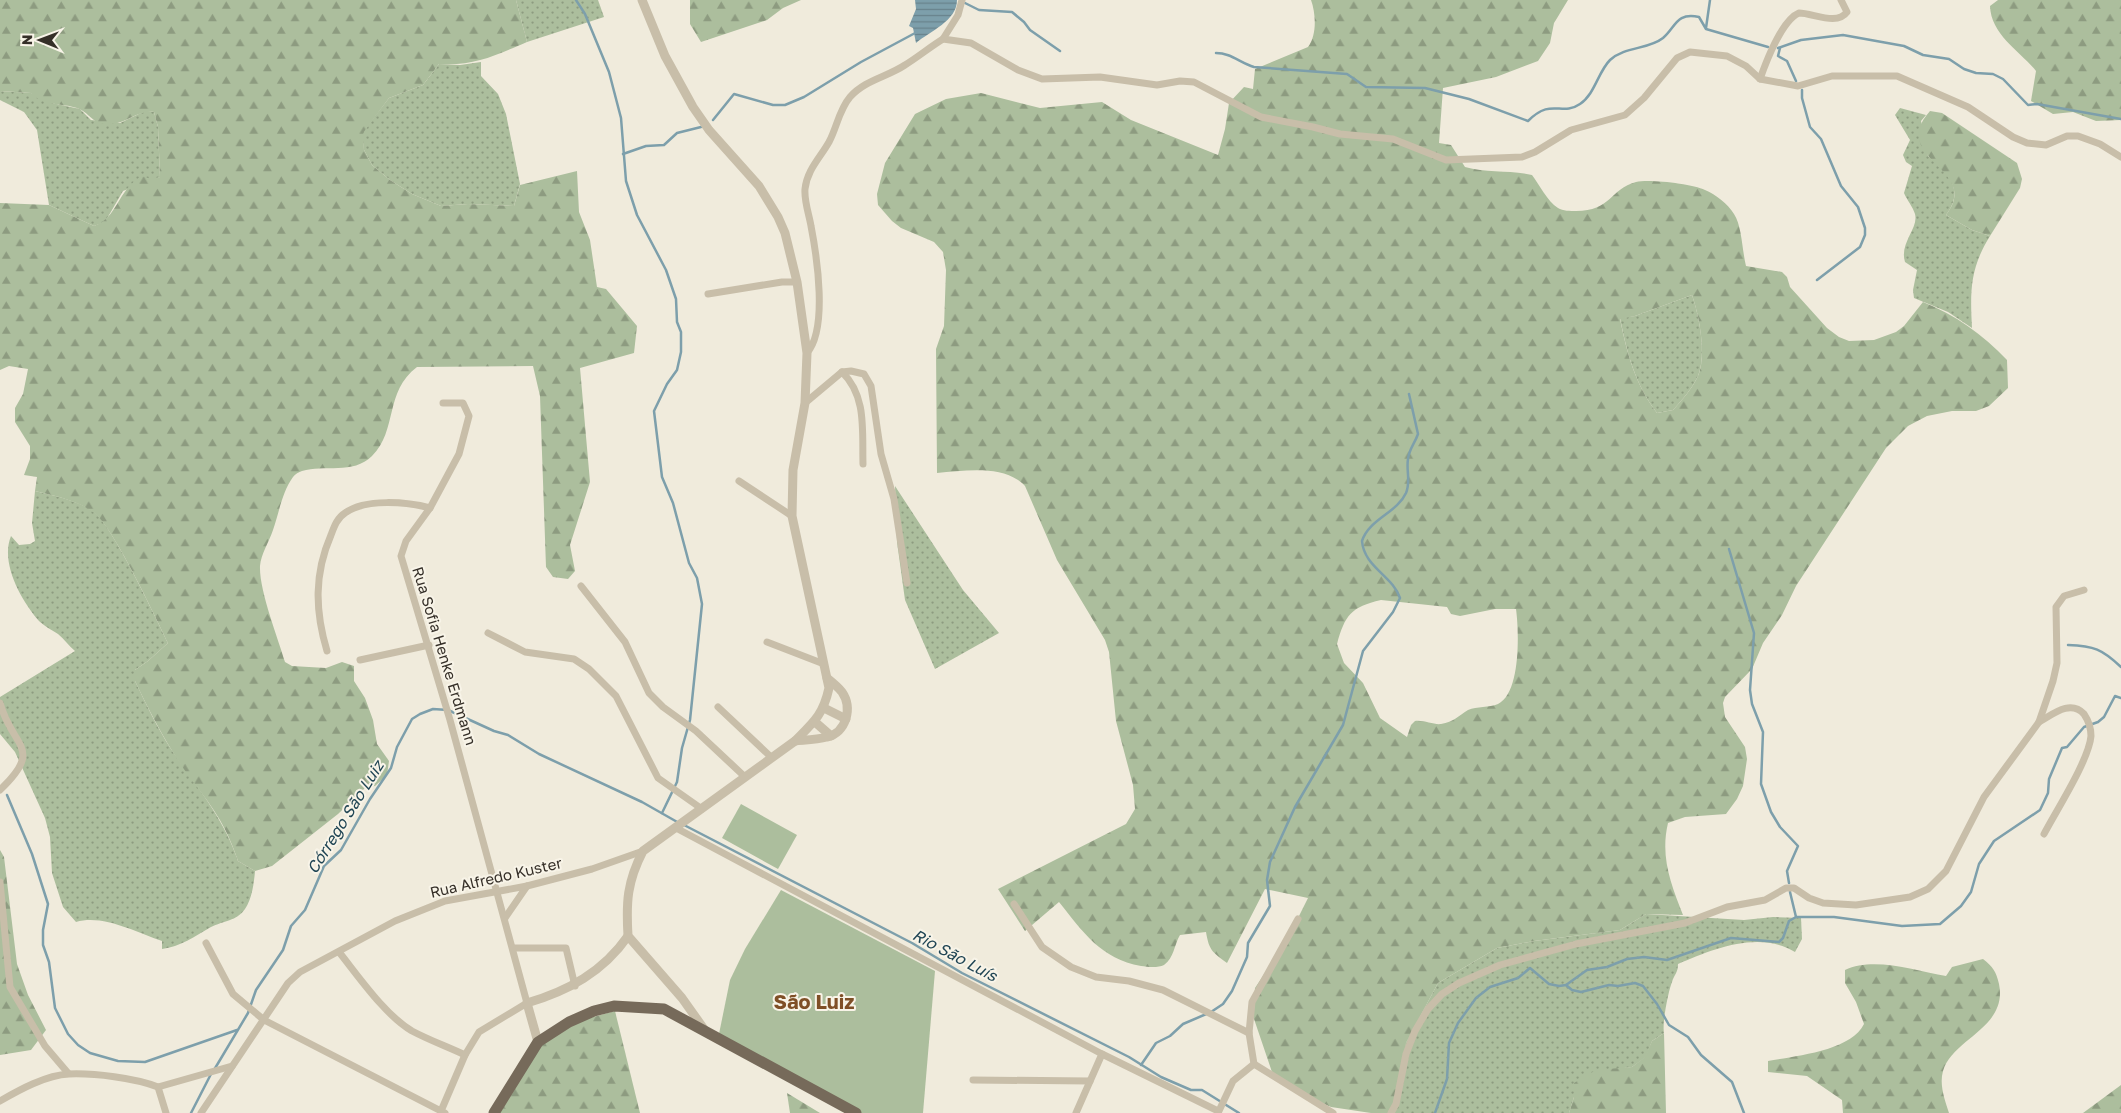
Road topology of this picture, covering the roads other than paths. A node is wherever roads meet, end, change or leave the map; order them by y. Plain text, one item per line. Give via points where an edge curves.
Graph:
1 (642, 0) edge
2 (962, 0) edge
3 (1841, 0) edge
4 (943, 39) junction
5 (1760, 79) junction
6 (2121, 157) edge
7 (797, 282) junction
8 (708, 294) dead end
9 (807, 353) junction
10 (842, 372) junction
11 (443, 403) dead end
12 (805, 403) junction
13 (863, 464) dead end
14 (739, 481) dead end
15 (430, 508) junction
16 (792, 516) junction
17 (907, 583) dead end
18 (581, 586) dead end
19 (2084, 590) dead end
20 (488, 632) dead end
21 (767, 642) dead end
22 (429, 645) junction
23 (326, 651) dead end
24 (360, 660) dead end
25 (824, 664) junction
26 (826, 676) junction
27 (0, 703) edge
28 (718, 707) dead end
29 (824, 708) junction
30 (846, 719) junction
31 (815, 722) junction
32 (2039, 722) junction
33 (831, 736) junction
34 (795, 741) junction
35 (772, 757) junction
36 (744, 776) junction
37 (0, 790) edge
38 (702, 809) junction
39 (677, 827) junction
40 (2044, 834) dead end
41 (643, 851) junction
42 (0, 882) edge
43 (527, 886) junction
44 (498, 892) junction
45 (1014, 904) dead end
46 (505, 918) junction
47 (1298, 919) dead end
48 (628, 936) junction
49 (206, 943) dead end
50 (513, 948) junction
51 (339, 952) junction
52 (575, 986) junction
53 (527, 1003) junction
54 (264, 1020) junction
55 (1249, 1033) junction
56 (708, 1035) junction
57 (538, 1042) junction
58 (1102, 1054) junction
59 (465, 1055) junction
60 (1254, 1064) junction
61 (232, 1066) junction
62 (68, 1074) junction
63 (974, 1080) dead end
64 (1090, 1081) junction
65 (158, 1087) junction
66 (0, 1101) edge
67 (1219, 1111) edge
68 (443, 1112) edge
69 (166, 1113) edge
70 (201, 1113) edge
71 (494, 1113) edge
72 (856, 1113) edge
73 (1076, 1113) edge
74 (1333, 1113) edge
75 (1391, 1113) edge

1 - 7 street via 665,56 693,106 713,135 759,186 778,217
2 - 4 street via 958,15
3 - 5 street via 1847,12 1842,17 1833,19 1799,13 1791,18 1770,53
4 - 5 street via 971,43 1018,70 1042,78 1100,77 1157,85 1188,80 1261,117 1340,134 1393,139 1446,160 1522,156 1535,152 1571,130 1625,115 1684,53 1727,56 1746,66
4 - 9 street via 904,66 874,79 856,92 844,106 829,142 809,174 805,190 818,301 816,336
5 - 6 street via 1798,86 1832,76 1898,76 1968,107 2027,143 2046,145 2067,136 2078,136
7 - 8 street
7 - 9 street
9 - 12 street
10 - 12 street
10 - 13 street via 852,382 858,397
10 - 17 street via 864,374 871,386
11 - 15 street, Rua Sofia Henke Erdmann via 463,403 469,416 459,454
12 - 16 street via 793,470
14 - 16 street
15 - 22 street, Rua Sofia Henke Erdmann via 406,541 401,556
15 - 23 street via 401,502 381,503 352,509 339,518 324,550 319,572 317,598
16 - 25 street
18 - 36 street via 625,642 649,693
19 - 32 street via 2064,596 2056,607 2057,663
20 - 38 street via 525,652 574,659 601,679 616,696 652,769 669,788
21 - 25 street
22 - 24 street
22 - 44 street, Rua Sofia Henke Erdmann
25 - 26 street
26 - 29 street via 829,688
26 - 30 street via 842,692 847,704
27 - 37 street via 24,759 20,770
28 - 35 street
29 - 30 street
29 - 31 street
30 - 33 street
31 - 33 street
31 - 34 street
32 - 40 street via 2059,710 2079,709 2086,716 2091,737 2079,768
32 - 75 street via 1984,797 1946,871 1928,890 1910,897 1856,905 1823,903 1794,888 1786,888 1765,900 1727,907 1685,923 1576,944 1500,965 1459,983 1428,1009 1406,1054 1396,1104
33 - 34 street
34 - 35 street
35 - 36 street
36 - 38 street
38 - 39 street
39 - 41 street
39 - 58 street
41 - 43 street, Rua Alfredo Kuster via 592,869
41 - 48 street via 629,881
42 - 62 street via 10,987 44,1046
43 - 44 street, Rua Alfredo Kuster
43 - 46 street
44 - 46 street, Rua Sofia Henke Erdmann
44 - 51 street, Rua Alfredo Kuster via 445,901 395,921
45 - 55 street via 1042,947 1071,967 1096,977 1163,990
46 - 50 street, Rua Sofia Henke Erdmann
47 - 55 street via 1252,1002
48 - 52 street via 618,950
48 - 56 street via 682,998
49 - 54 street via 230,990
50 - 52 street via 566,948
50 - 53 street, Rua Sofia Henke Erdmann
51 - 54 street, Rua Alfredo Kuster via 294,976
51 - 59 street via 397,1019 411,1030
52 - 53 street
53 - 57 street
53 - 59 street via 479,1032
54 - 61 street, Rua Alfredo Kuster
54 - 68 street
55 - 60 street
56 - 57 main road via 664,1009 614,1006 569,1022
56 - 72 main road
57 - 71 main road
58 - 64 street
58 - 67 street
59 - 68 street
60 - 67 street via 1233,1081
60 - 74 street
61 - 65 street
61 - 70 street, Rua Alfredo Kuster
62 - 65 street via 132,1079
62 - 66 street via 31,1086
63 - 64 street
64 - 73 street
65 - 69 street

